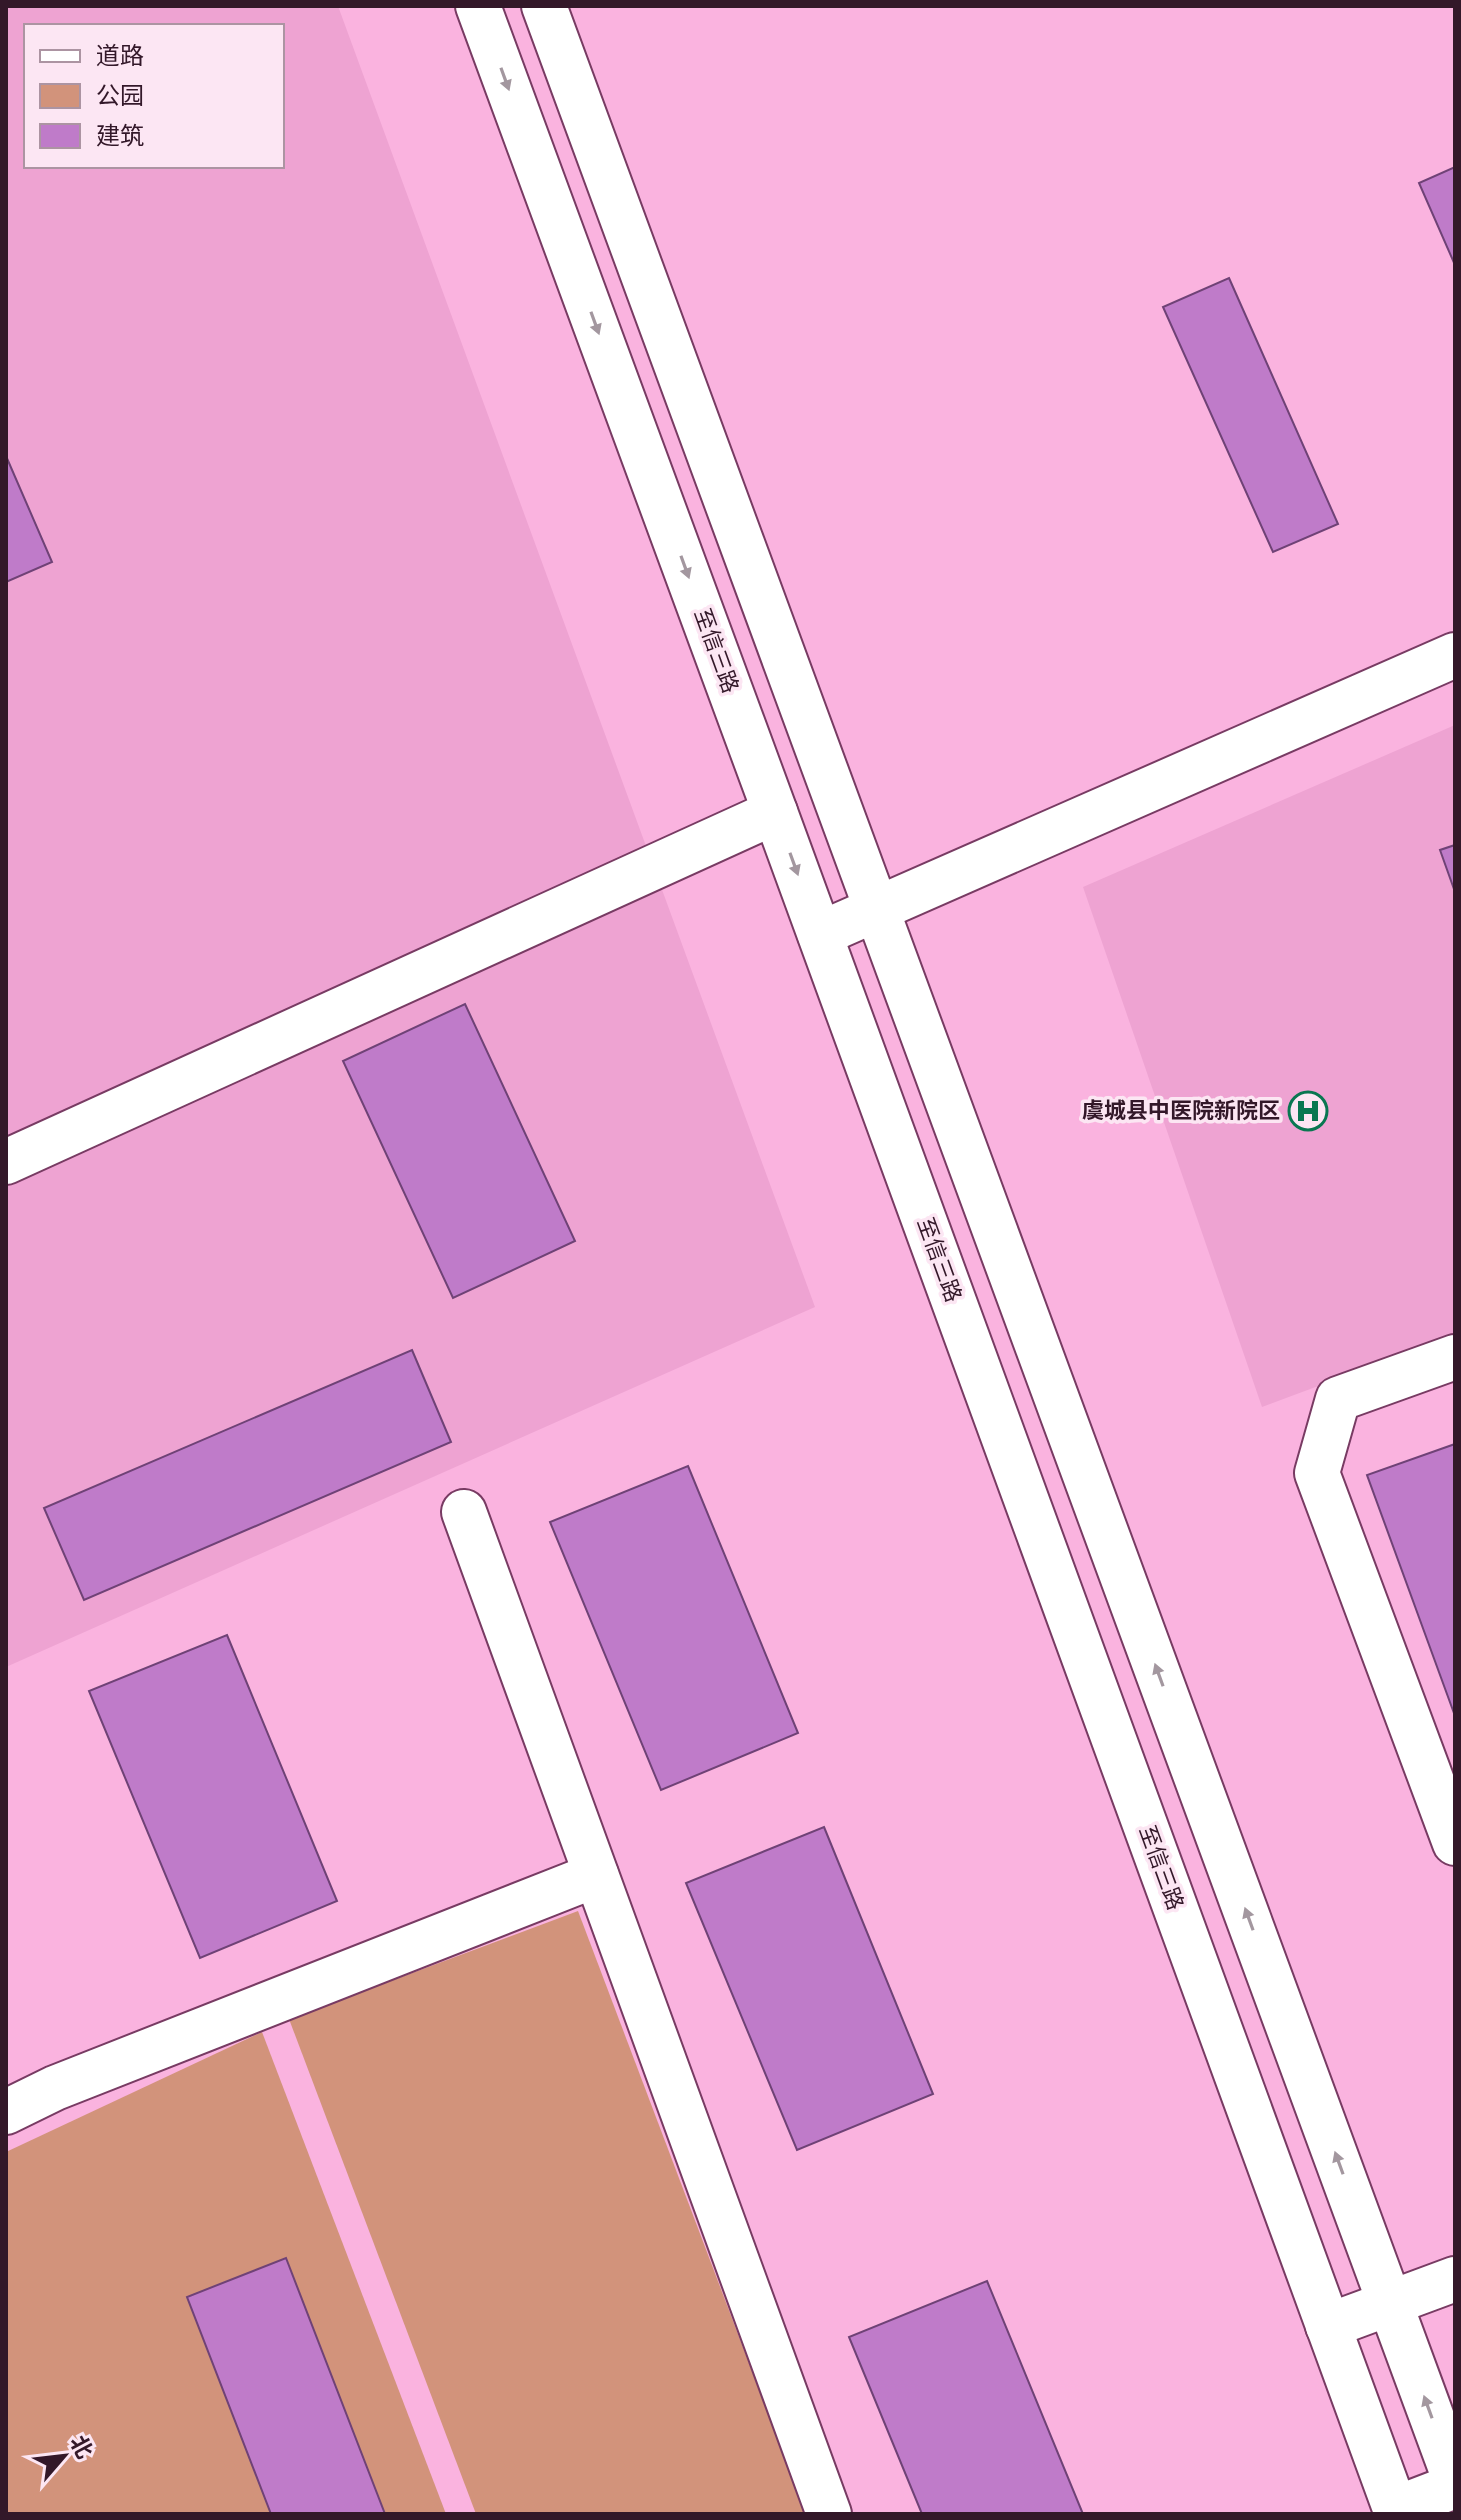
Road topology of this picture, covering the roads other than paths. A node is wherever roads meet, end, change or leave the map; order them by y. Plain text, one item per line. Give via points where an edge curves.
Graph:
1 (478, 6) edge
2 (544, 6) edge
3 (1455, 655) edge
4 (775, 812) junction
5 (877, 909) junction
6 (820, 934) junction
7 (6, 1162) edge
8 (1455, 1357) edge
9 (464, 1512) dead end
10 (1455, 1843) edge
11 (596, 1875) junction
12 (6, 2112) edge
13 (1455, 2279) edge
14 (1390, 2303) junction
15 (1328, 2326) junction
16 (1455, 2480) edge
17 (1455, 2486) edge
18 (1396, 2512) edge
19 (829, 2514) edge

1 -> 4 main road, 至信三路
2 - 5 main road
3 - 5 main road
4 -> 6 main road, 至信三路
4 - 7 main road
5 - 6 main road
14 -> 5 main road
6 - 15 main road, 至信三路
8 - 10 main road via 1338,1399 1317,1473
9 - 11 main road
11 - 12 main road via 55,2088
11 - 19 main road
13 - 14 main road
14 - 15 main road
16 -> 14 main road
15 - 18 main road, 至信三路
17 - 18 main road

